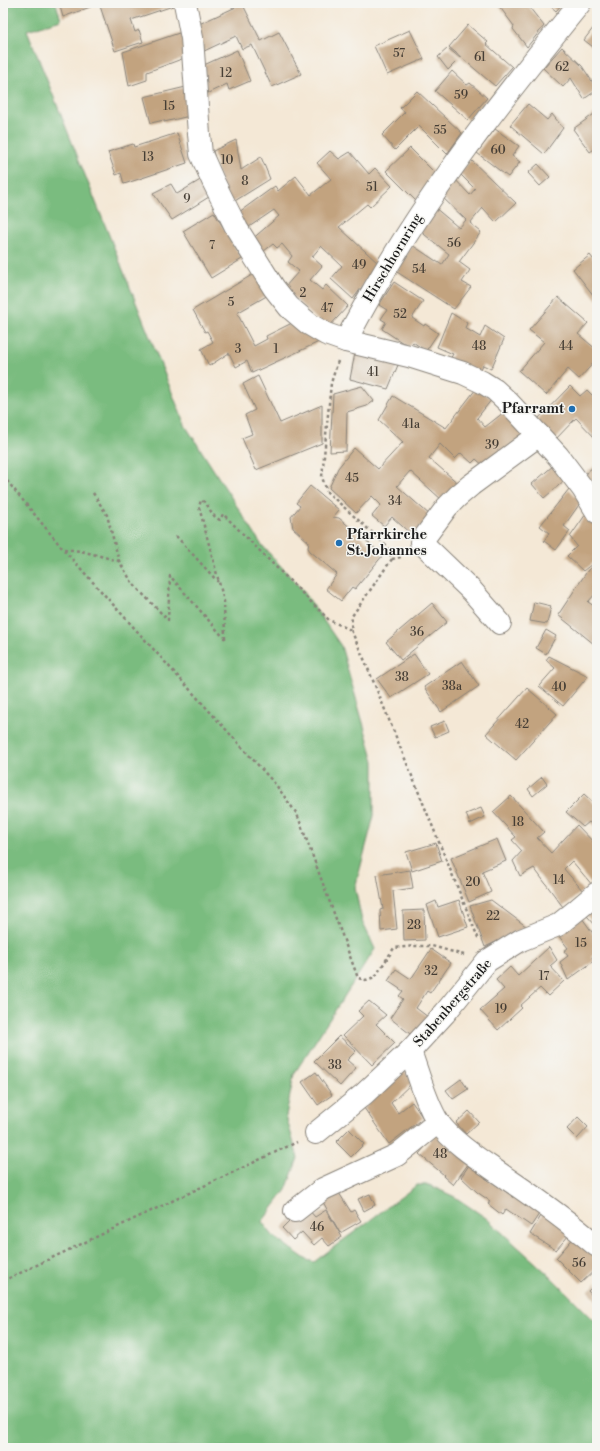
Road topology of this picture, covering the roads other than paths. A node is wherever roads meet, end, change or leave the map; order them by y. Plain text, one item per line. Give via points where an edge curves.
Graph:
1 (184, 3) edge
2 (580, 3) edge
3 (346, 341) junction
4 (540, 435) junction
5 (597, 512) edge
6 (500, 623) dead end
7 (597, 893) edge
8 (410, 1051) junction
9 (438, 1122) junction
10 (316, 1133) road end
11 (295, 1211) dead end
12 (597, 1246) edge

1 - 3 street via 192,38 201,154 213,181 237,228 274,288 289,307 309,324
2 - 3 street, Hirschhornring via 477,132 422,209
3 - 4 street via 409,356 463,373 482,382 495,390
4 - 5 street via 571,473
4 - 6 street via 458,496 421,542
7 - 8 street, Stabenbergstraße via 558,924 521,940 487,961
8 - 9 street, Stabenbergstraße
8 - 10 street, Stabenbergstraße via 364,1094
9 - 11 street via 398,1154 323,1189
9 - 12 street, Stabenbergstraße via 457,1142 556,1213

